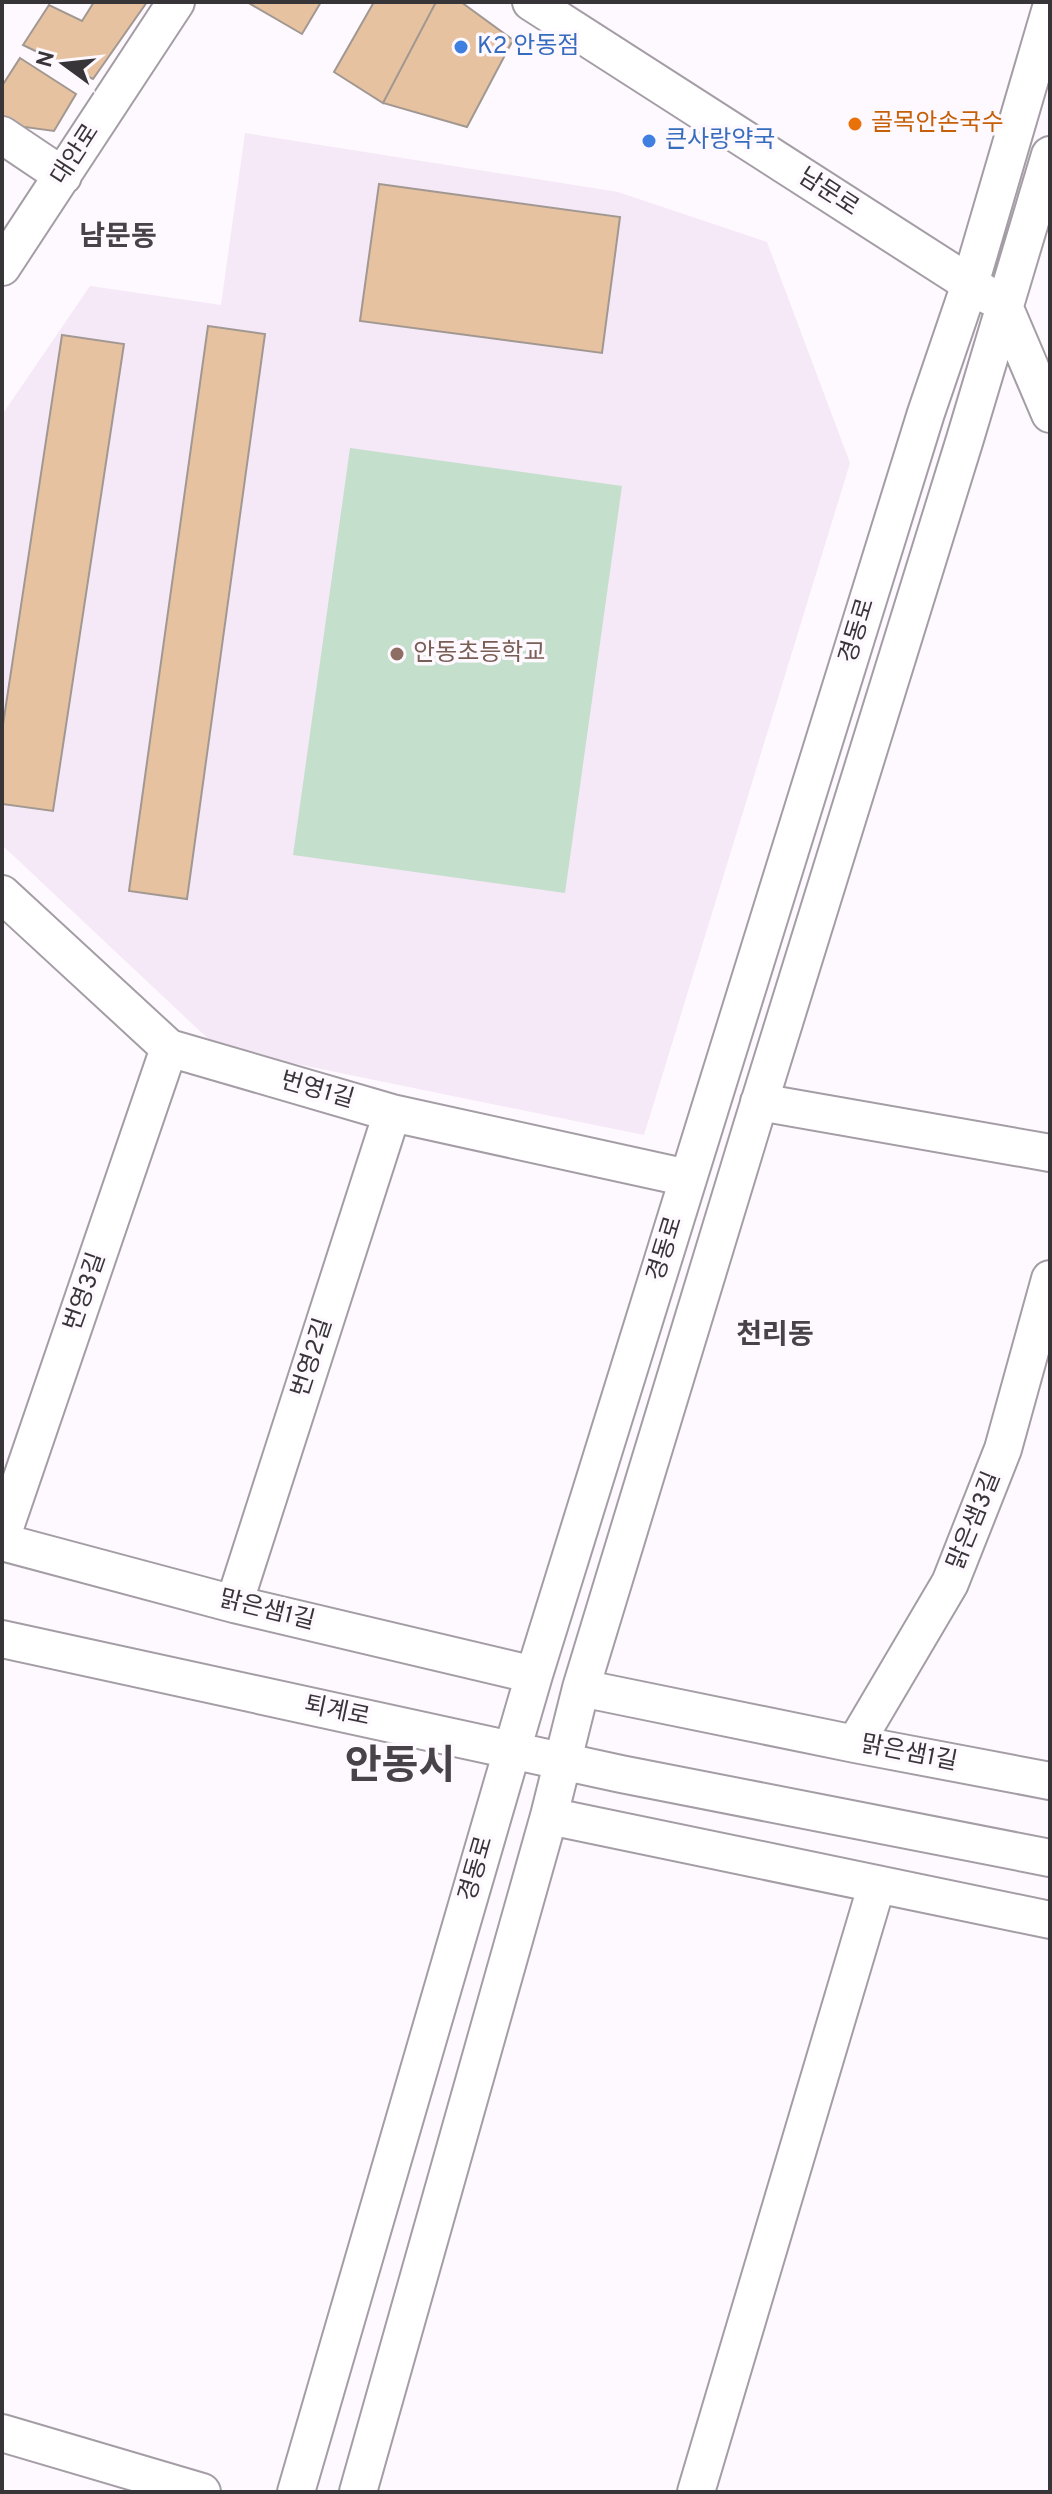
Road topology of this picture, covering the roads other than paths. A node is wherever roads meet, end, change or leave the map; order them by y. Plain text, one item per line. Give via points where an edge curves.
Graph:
1 (176, 2) edge
2 (535, 3) edge
3 (1050, 11) edge
4 (2, 135) edge
5 (1050, 155) edge
6 (63, 176) junction
7 (2, 267) edge
8 (970, 284) junction
9 (1004, 306) junction
10 (1050, 414) edge
11 (2, 894) edge
12 (169, 1048) junction
13 (759, 1102) junction
14 (392, 1113) junction
15 (1050, 1153) edge
16 (688, 1178) junction
17 (1050, 1279) edge
18 (2, 1536) edge
19 (2, 1542) edge
20 (234, 1604) junction
21 (2, 1639) edge
22 (534, 1675) junction
23 (581, 1688) junction
24 (855, 1744) junction
25 (512, 1750) junction
26 (561, 1760) junction
27 (1050, 1781) edge
28 (549, 1816) junction
29 (1050, 1858) edge
30 (877, 1884) junction
31 (1050, 1920) edge
32 (2, 2433) edge
33 (202, 2492) edge
34 (296, 2492) edge
35 (358, 2492) edge
36 (696, 2492) edge

1 - 6 street, 대안로
2 - 8 street, 남문로
3 - 8 street, 경동로
4 - 6 street
5 - 9 street, 경동로
6 - 7 street, 대안로
8 - 9 street, 남문로
8 - 16 street, 경동로
9 - 10 street
9 - 13 street, 경동로
11 - 12 street, 번영1길
12 - 14 street, 번영1길
12 - 18 street, 번영3길
13 - 15 street
13 - 23 street, 경동로
14 - 16 street, 번영1길
14 - 20 street, 번영2길
16 - 22 street, 경동로
17 - 24 street, 맑은샘3길 via 1003,1449 950,1583
19 - 20 street, 맑은샘1길
20 - 22 street, 맑은샘1길
21 - 25 street, 퇴계로
22 - 25 street, 경동로
23 - 24 street, 맑은샘1길
23 - 26 street, 경동로
24 - 27 street, 맑은샘1길
25 - 26 street, 퇴계로
25 - 34 street, 경동로
26 - 28 street, 경동로
26 - 29 street, 퇴계로
28 - 30 street
28 - 35 street, 경동로
30 - 31 street
30 - 36 street
32 - 33 street

